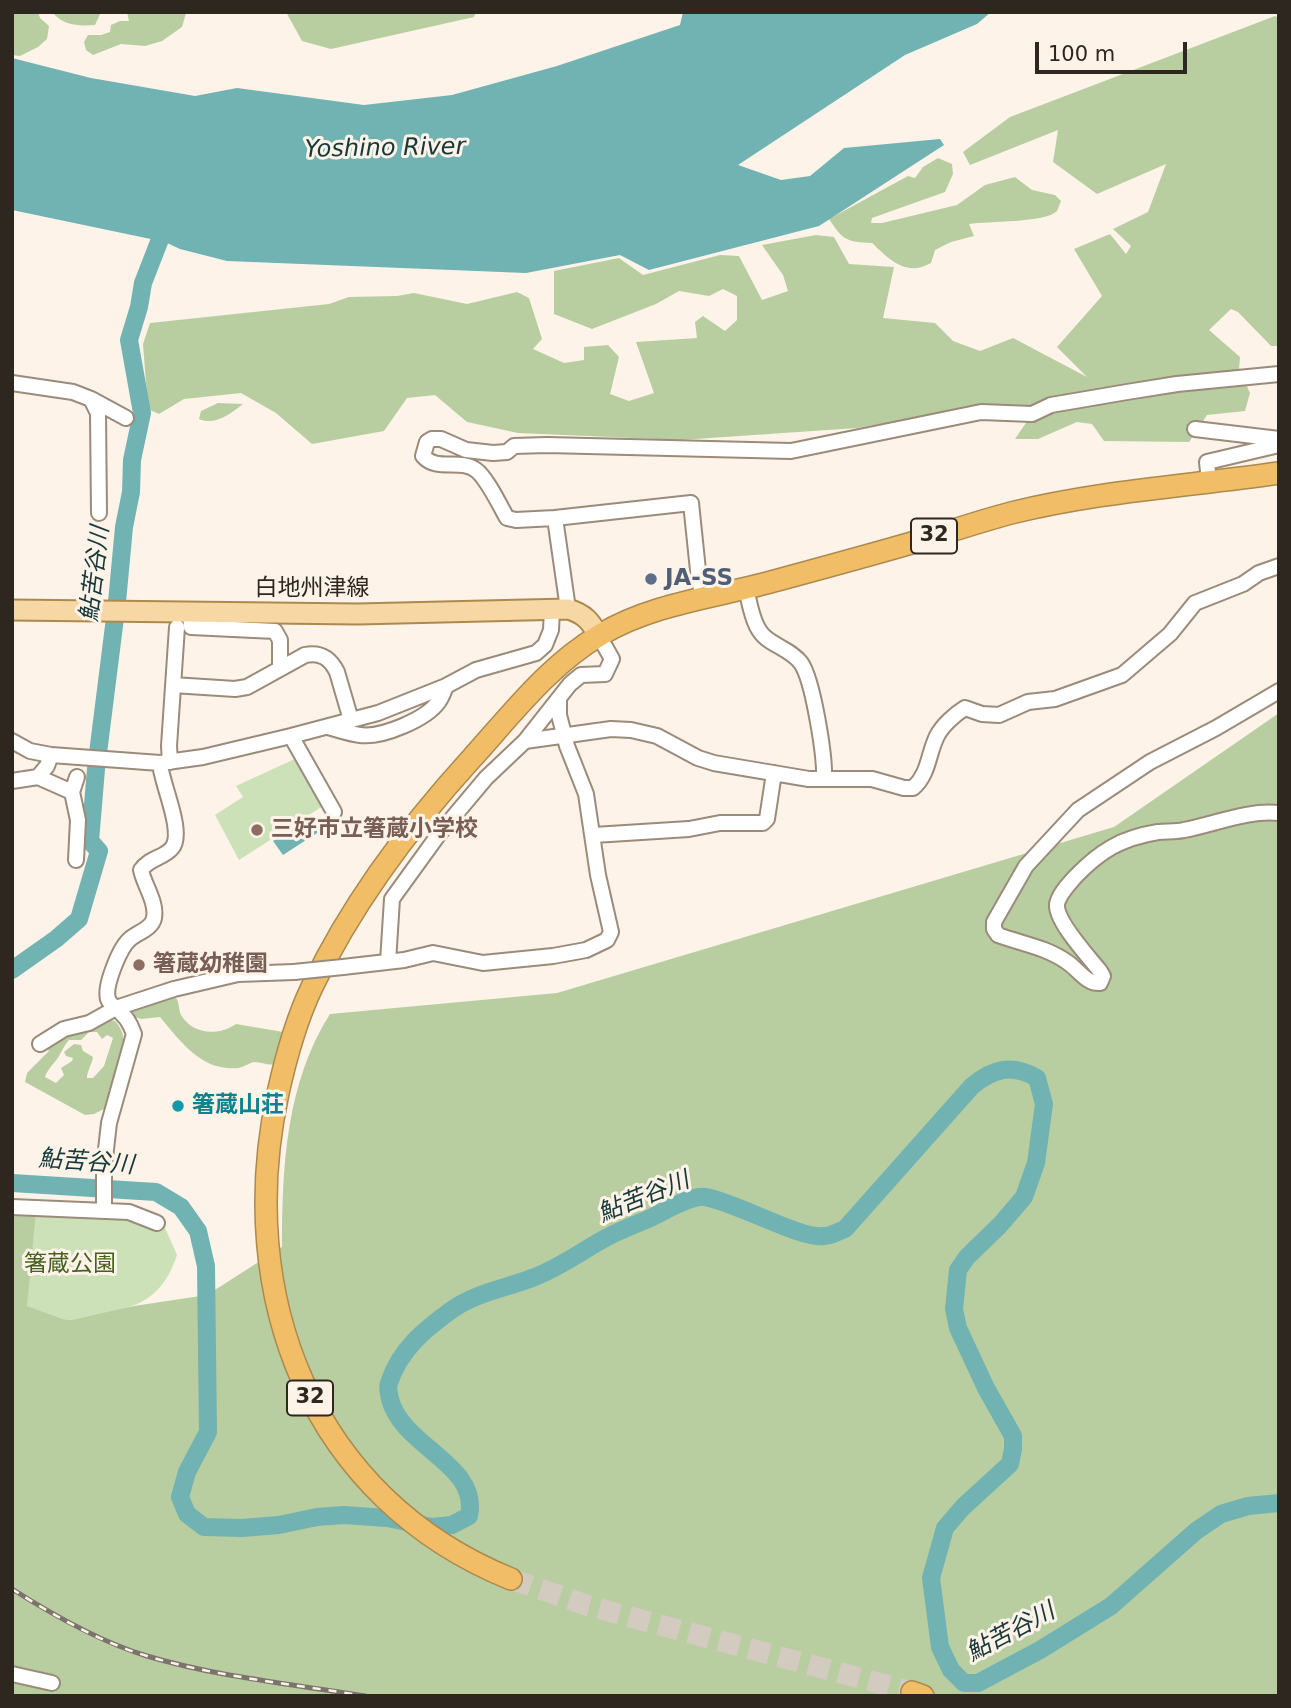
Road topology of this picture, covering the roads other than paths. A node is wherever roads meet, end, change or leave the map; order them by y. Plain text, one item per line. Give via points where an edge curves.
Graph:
1 (1279, 374) edge
2 (12, 383) edge
3 (91, 399) junction
4 (125, 418) dead end
5 (1195, 429) dead end
6 (1278, 445) edge
7 (1279, 473) edge
8 (1209, 481) junction
9 (99, 513) dead end
10 (555, 518) junction
11 (1279, 566) edge
12 (746, 589) junction
13 (703, 598) junction
14 (560, 609) junction
15 (12, 610) edge
16 (180, 618) junction
17 (598, 636) junction
18 (280, 669) junction
19 (173, 685) junction
20 (446, 686) junction
21 (1279, 691) edge
22 (559, 698) junction
23 (351, 720) junction
24 (326, 726) junction
25 (564, 735) junction
26 (291, 736) junction
27 (12, 741) edge
28 (525, 741) junction
29 (51, 755) junction
30 (160, 762) junction
31 (774, 774) junction
32 (38, 777) junction
33 (77, 777) dead end
34 (824, 778) junction
35 (12, 781) edge
36 (72, 792) junction
37 (334, 812) dead end
38 (1279, 813) edge
39 (594, 835) junction
40 (76, 860) dead end
41 (388, 962) junction
42 (116, 1008) junction
43 (40, 1044) dead end
44 (12, 1207) edge
45 (103, 1209) junction
46 (158, 1223) dead end
47 (503, 1576) tunnel mouth
48 (12, 1674) edge
49 (52, 1683) dead end

1 - 10 street via 1114,394 1051,405 1032,414 981,412 790,451 547,445 514,446 493,453 466,450 441,439 427,442 423,456 427,461 477,470 507,518
2 - 3 street
3 - 4 street
3 - 9 street via 98,413
5 - 6 street
6 - 8 street via 1207,462
7 - 8 highway, 32
8 - 12 highway, 32 via 1083,498 1009,514
10 - 13 street via 691,503
10 - 14 street
11 - 34 street via 1195,603 1170,634 1122,675 999,715 965,708 958,712 937,736 921,781 914,788 872,779
12 - 13 highway, 32
12 - 34 street via 759,631 802,664 821,732
13 - 17 highway, 32 via 667,607
14 - 16 main road, 白地州津線
14 - 17 main road via 582,613
14 - 20 street via 545,645 536,653 476,670
15 - 16 main road, 白地州津線
16 - 18 street via 191,627 275,631 280,640
16 - 19 street
17 - 22 street via 612,659 609,668 605,674 581,675
17 - 47 highway, 32 via 562,663 435,799 349,920 311,988 286,1058 267,1167 273,1287 304,1387 331,1434 379,1493 429,1535
18 - 19 street via 235,690
18 - 23 street via 305,655 323,655 337,672
19 - 30 street via 169,746
20 - 23 street
20 - 24 street via 438,703 392,731 361,736
21 - 38 street via 1150,762 1078,810 1026,866 994,929 998,935 1053,953 1090,982 1100,983 1103,976 1068,930 1057,902 1091,860 1112,845 1140,836 1182,831 1256,812
22 - 25 street
22 - 28 street
23 - 24 street
24 - 26 street
25 - 28 street
25 - 31 street via 631,730 657,736 714,764
25 - 39 street via 586,794
26 - 30 street
26 - 37 street
27 - 29 street
28 - 41 street via 486,778 392,899
29 - 30 street
29 - 32 street
30 - 42 street via 176,841 141,870 154,919 127,942 118,958 107,997
31 - 34 street
31 - 39 street via 763,823
32 - 35 street
32 - 36 street
33 - 36 street
36 - 40 street via 78,820
39 - 41 street via 611,932 607,940 586,950 553,956 483,962 433,953
41 - 42 street, bridge via 213,978
42 - 43 street
42 - 45 street via 134,1034 113,1103
44 - 45 street
45 - 46 street via 129,1212
48 - 49 street

